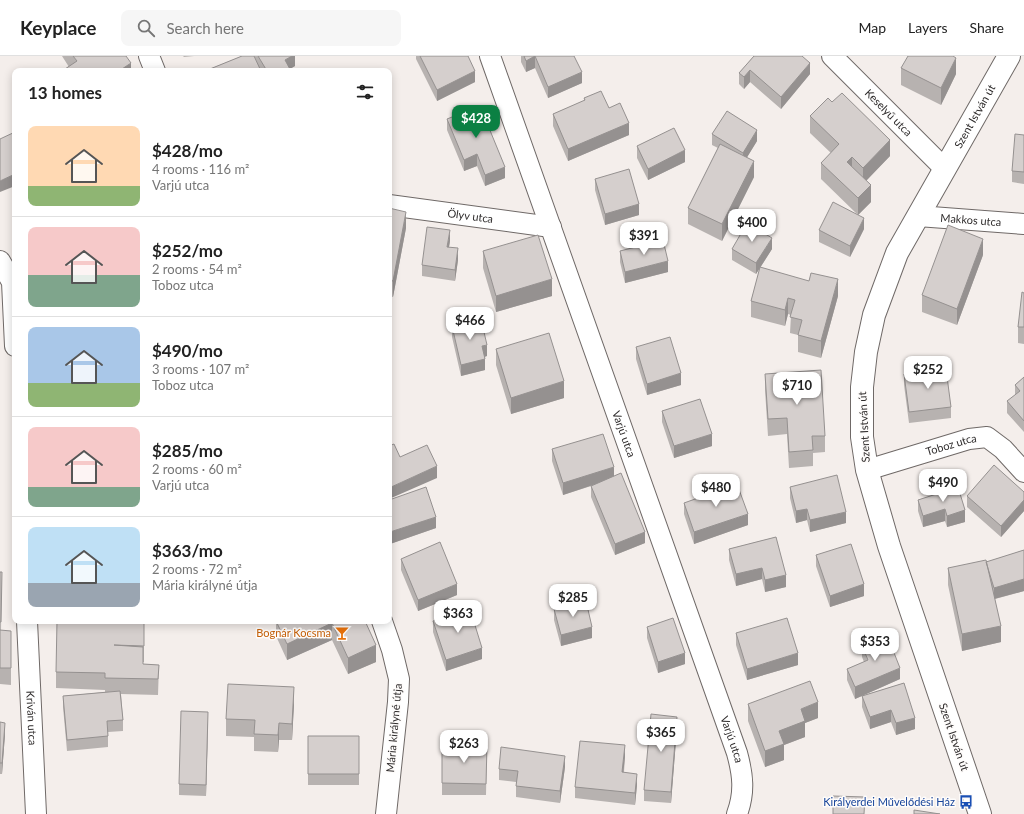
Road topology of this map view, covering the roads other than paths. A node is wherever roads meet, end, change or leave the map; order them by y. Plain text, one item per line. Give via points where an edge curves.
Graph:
1 (149, 56) edge
2 (490, 56) edge
3 (832, 56) edge
4 (1009, 56) edge
5 (154, 68) edge
6 (945, 169) junction
7 (392, 205) edge
8 (918, 216) junction
9 (1024, 224) edge
10 (550, 227) junction
11 (0, 261) edge
12 (12, 282) edge
13 (867, 470) junction
14 (1024, 472) edge
15 (27, 624) edge
16 (383, 624) edge
17 (36, 814) edge
18 (386, 814) edge
19 (737, 814) edge
20 (980, 814) edge

1 - 5 street
2 - 10 street, Varjú utca
3 - 6 street, Keselyű utca
4 - 6 street, Szent István út
6 - 8 street, Szent István út
7 - 10 street, Ölyv utca
8 - 9 street, Makkos utca
8 - 13 street, Szent István út via 897,253 885,283 874,315 866,352 862,387 862,437
10 - 19 street, Varjú utca via 738,753 743,782 742,801
11 - 12 street
13 - 14 street, Toboz utca via 969,439 987,437 1003,449
13 - 20 street, Szent István út via 889,546
15 - 17 street, Kriván utca
16 - 18 street, Mária királyné útja via 399,679

